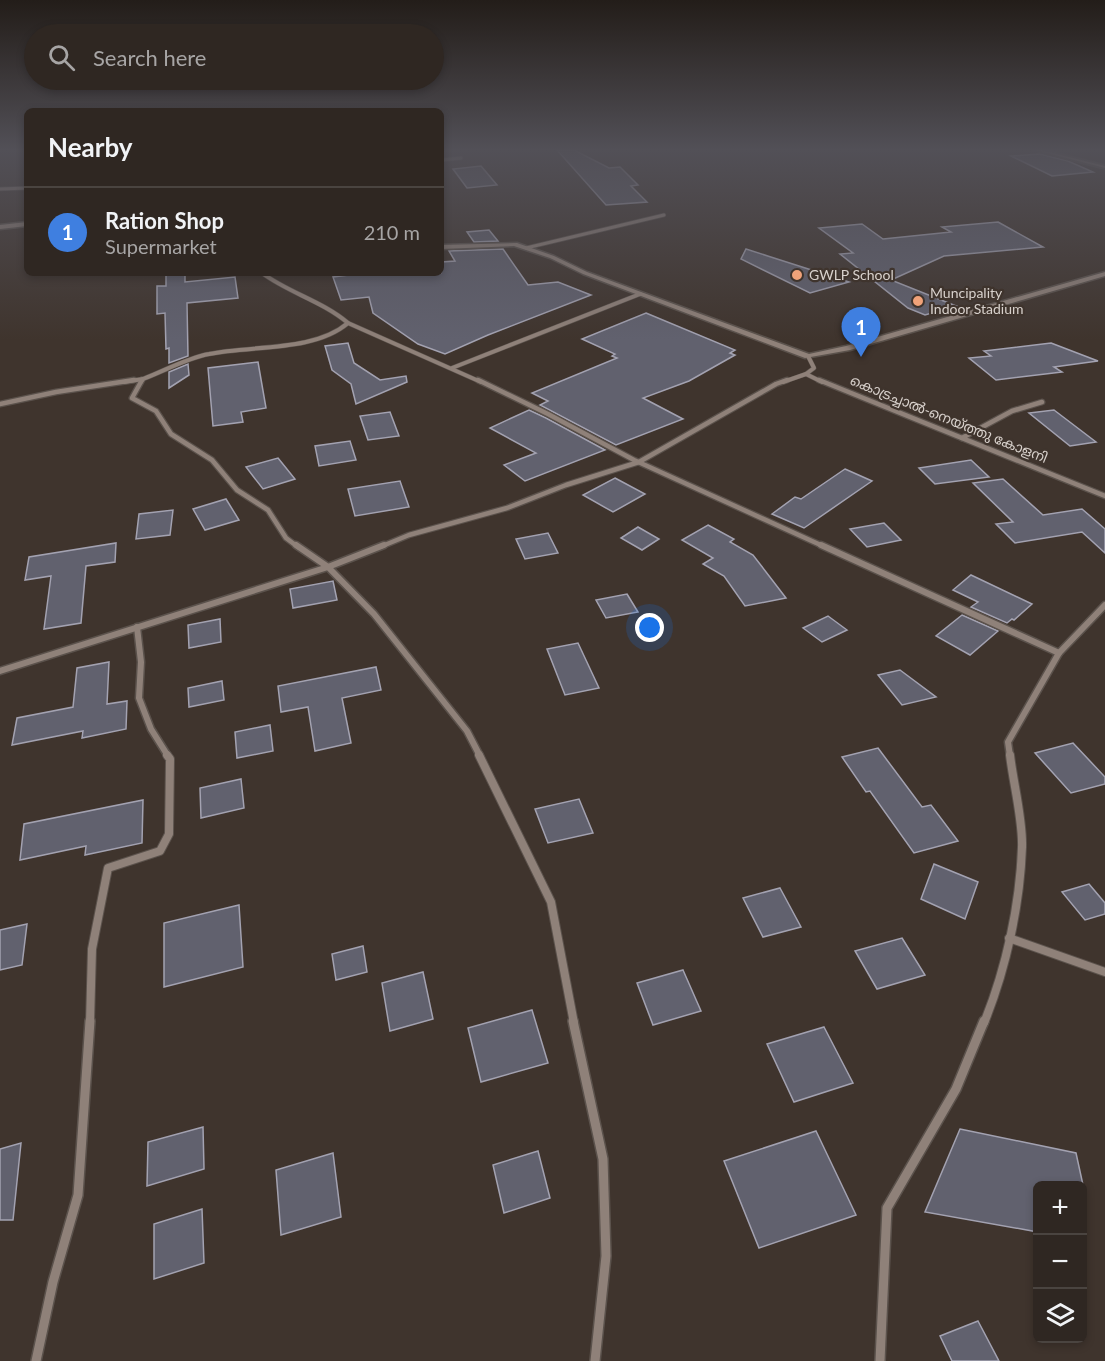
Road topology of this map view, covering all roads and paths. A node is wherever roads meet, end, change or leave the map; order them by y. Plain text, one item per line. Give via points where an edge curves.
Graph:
1 (664, 215) dead end
2 (24, 224) edge
3 (0, 227) edge
4 (444, 247) edge
5 (526, 248) junction
6 (1105, 274) edge
7 (266, 276) edge
8 (640, 294) junction
9 (348, 323) junction
10 (808, 356) junction
11 (452, 368) junction
12 (806, 374) junction
13 (143, 380) junction
14 (1042, 402) dead end
15 (0, 404) edge
16 (962, 438) junction
17 (639, 462) junction
18 (1105, 496) edge
19 (328, 567) junction
20 (1105, 605) edge
21 (137, 627) junction
22 (1059, 653) junction
23 (0, 671) edge
24 (1009, 938) junction
25 (1105, 972) edge
26 (36, 1361) edge
27 (595, 1361) edge
28 (880, 1361) edge

1 - 5 street
2 - 3 main road
4 - 5 main road via 515,244
5 - 8 main road
6 - 10 main road
7 - 9 street via 331,307
8 - 10 main road
8 - 11 street
9 - 11 street
9 - 13 street via 335,334 318,339 207,354
10 - 12 street via 814,368
11 - 17 street
12 - 16 street, കൊട്രച്ചാൽ-നെയ്ത്തു കോളനി
12 - 17 street via 776,384
13 - 15 street
13 - 19 street via 132,398 156,411 171,434 212,460 237,490 268,510 286,538
14 - 16 street via 1012,411
16 - 18 street, കൊട്രച്ചാൽ-നെയ്ത്തു കോളനി
17 - 19 street via 507,508 409,535
17 - 22 street
19 - 21 street
19 - 27 street via 374,614 467,731 551,902 603,1159 606,1256
20 - 22 street
21 - 23 street
21 - 26 street via 141,663 138,698 170,759 169,834 160,851 108,868 92,949 78,1196 52,1282
22 - 24 street via 1008,742 1022,845
24 - 25 street
24 - 28 street via 997,991 956,1089 888,1208

